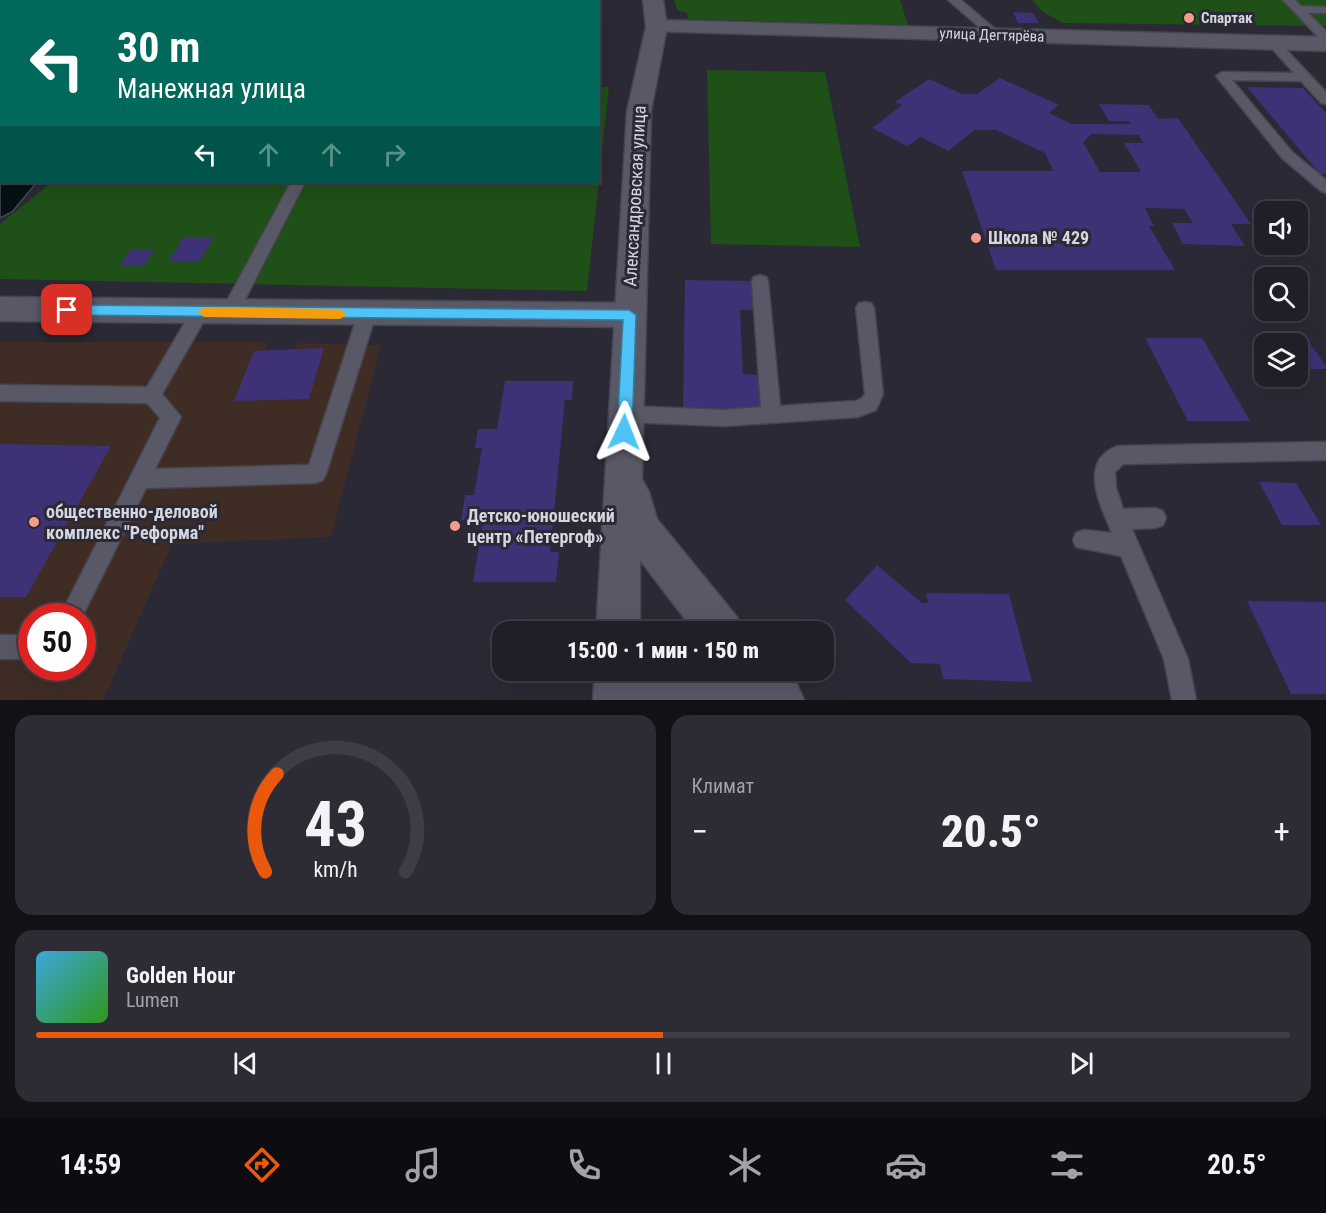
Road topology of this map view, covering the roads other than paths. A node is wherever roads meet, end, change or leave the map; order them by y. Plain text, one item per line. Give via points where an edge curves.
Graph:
1 (653, 0) edge
2 (954, 0) edge
3 (1289, 0) edge
4 (1299, 9) junction
5 (1326, 10) edge
6 (657, 26) junction
7 (996, 35) junction
8 (1326, 38) edge
9 (1273, 43) junction
10 (1326, 44) edge
11 (1304, 77) junction
12 (1326, 100) edge
13 (297, 183) edge
14 (1326, 188) edge
15 (760, 281) dead end
16 (865, 308) dead end
17 (0, 309) edge
18 (215, 312) junction
19 (367, 314) junction
20 (629, 315) junction
21 (0, 393) edge
22 (152, 395) junction
23 (625, 414) junction
24 (771, 416) junction
25 (1326, 451) edge
26 (623, 467) junction
27 (140, 479) junction
28 (1155, 518) dead end
29 (1116, 519) junction
30 (1084, 540) dead end
31 (1128, 546) junction
32 (78, 603) edge
33 (618, 621) edge
34 (713, 621) edge
35 (0, 647) edge
36 (18, 647) edge
37 (617, 681) edge
38 (773, 691) edge
39 (616, 700) edge
40 (651, 700) edge
41 (1184, 700) edge

1 - 6 street, Александровская улица
2 - 7 lane
3 - 4 lane
4 - 5 lane
4 - 8 lane
6 - 7 street, улица Дегтярёва
6 - 20 street, Александровская улица via 640,96
7 - 9 street, улица Дегтярёва
9 - 10 street, улица Дегтярёва
9 - 11 lane
11 - 12 lane
11 - 14 lane via 1222,76 1287,155
13 - 18 lane
15 - 24 lane
16 - 24 lane via 874,394 869,404 858,409
17 - 18 street
18 - 19 street
18 - 22 lane
19 - 20 street
19 - 27 lane via 316,474
20 - 23 street, Александровская улица
21 - 22 lane
22 - 27 lane via 171,417
23 - 24 lane
23 - 26 street, Александровская улица
25 - 29 lane via 1118,454 1107,466 1103,479
26 - 33 street, Александровская улица
26 - 34 street, Александровская улица via 640,528
27 - 32 lane
28 - 29 lane
29 - 31 lane
30 - 31 lane
31 - 41 lane via 1176,659
35 - 36 lane
37 - 39 street
38 - 40 street via 728,675 696,676

